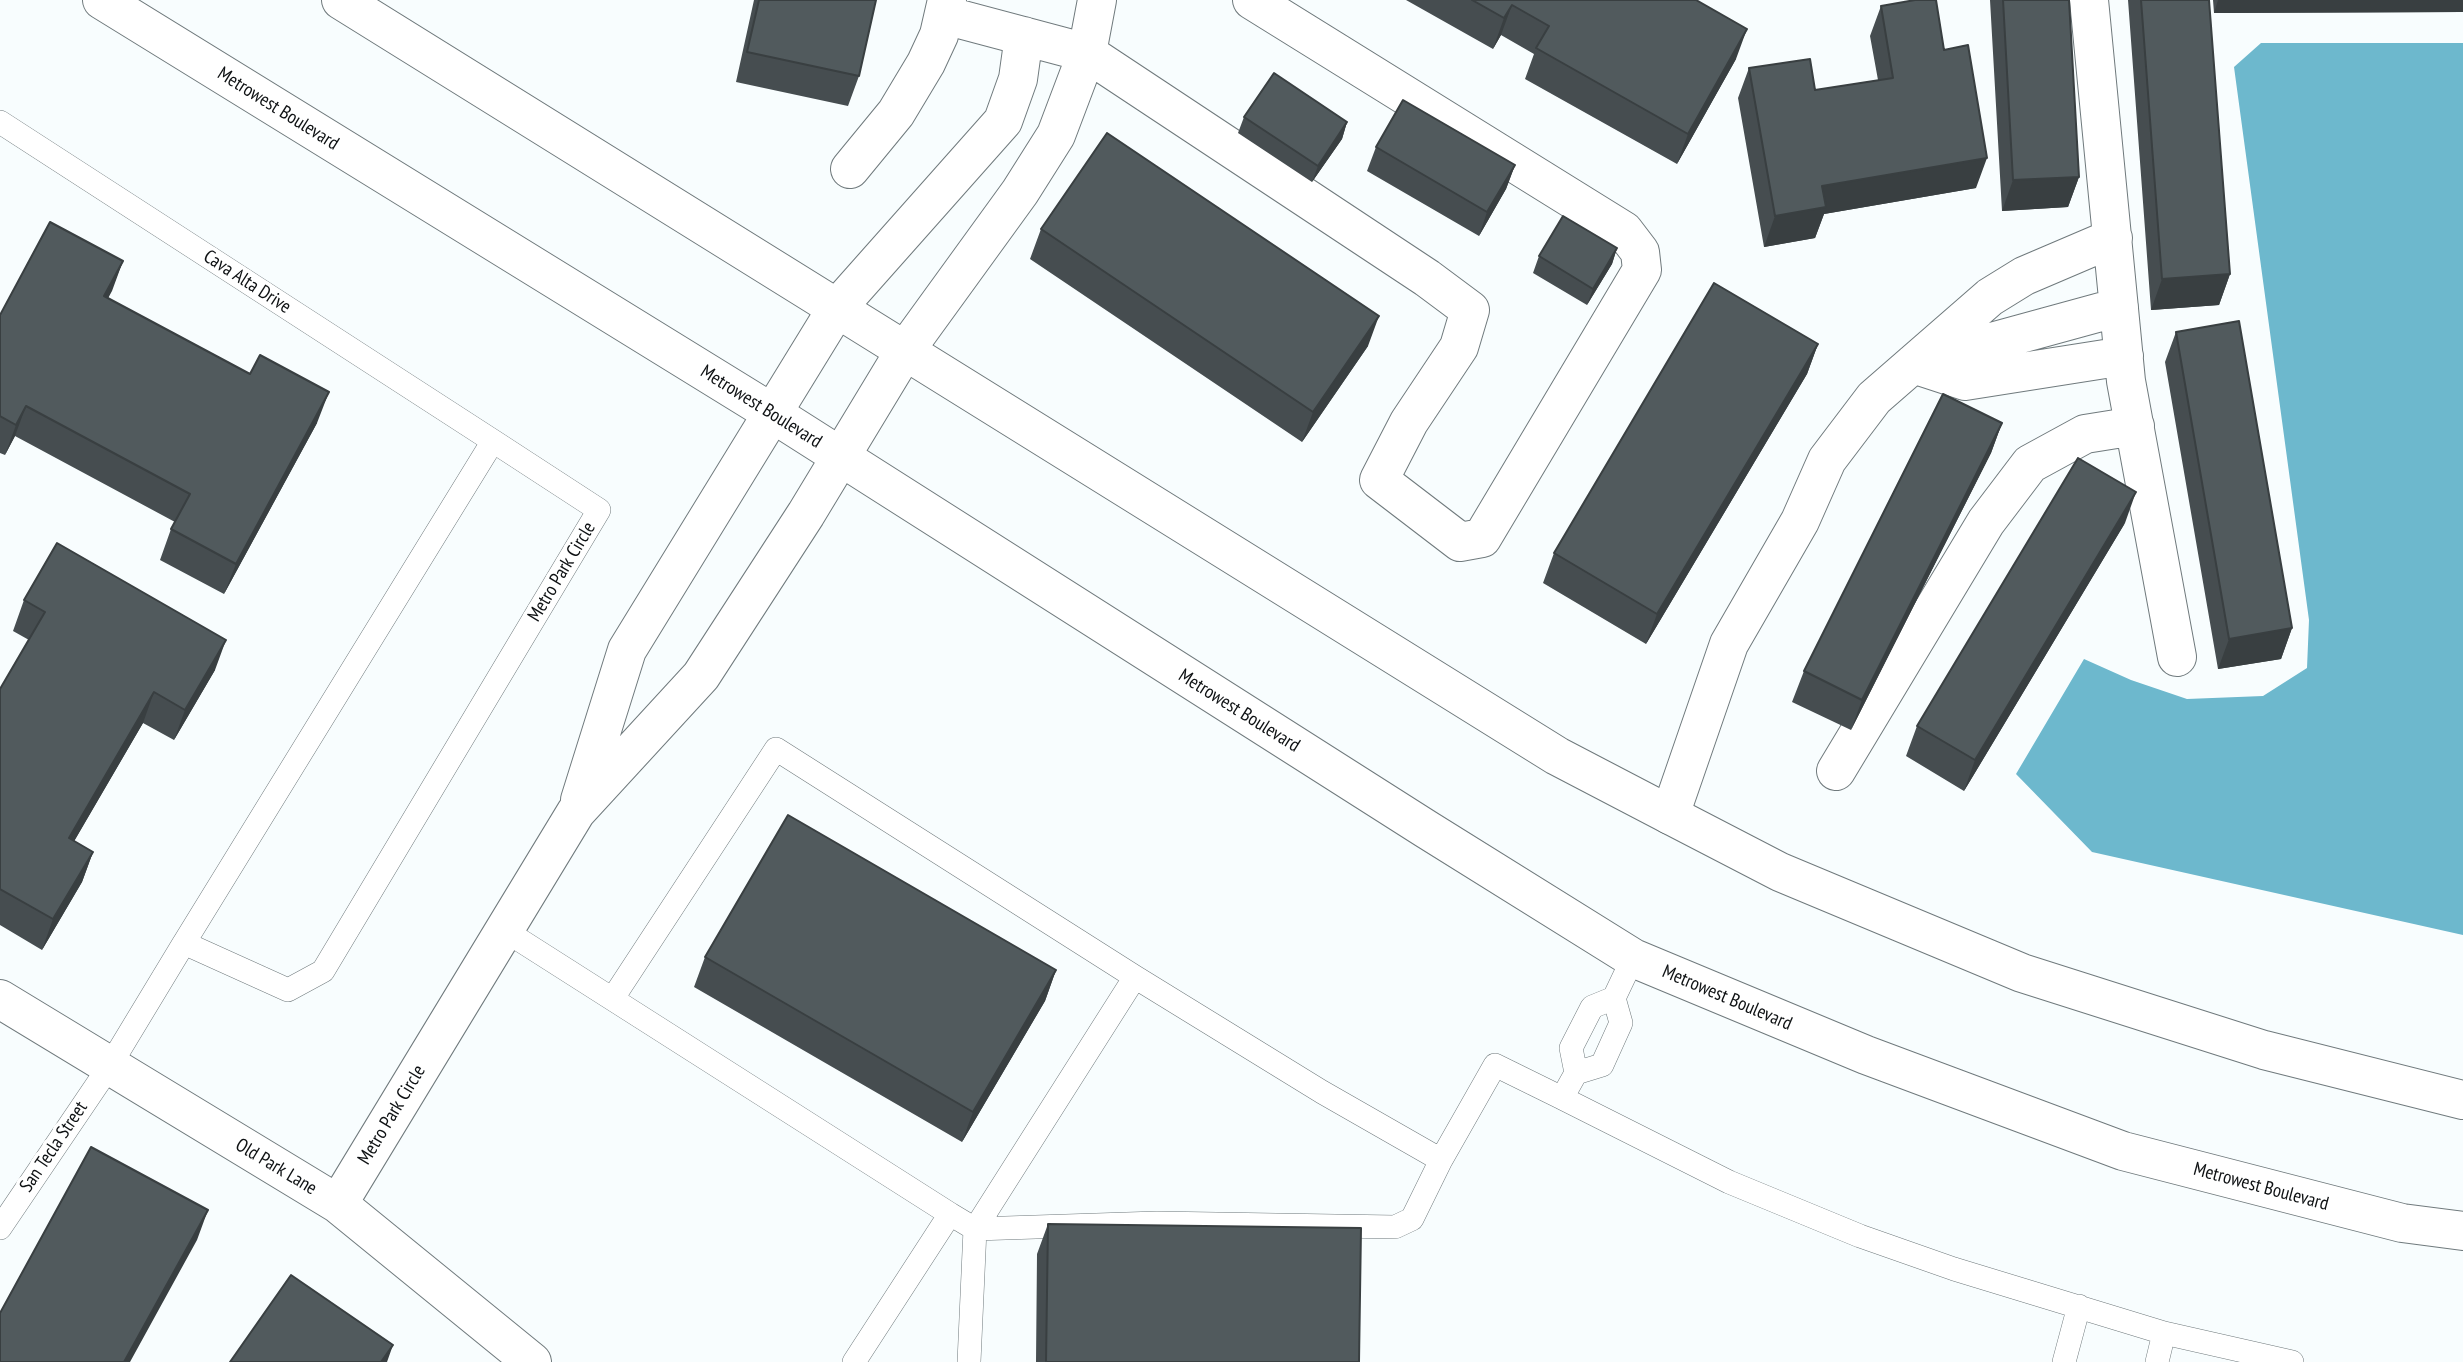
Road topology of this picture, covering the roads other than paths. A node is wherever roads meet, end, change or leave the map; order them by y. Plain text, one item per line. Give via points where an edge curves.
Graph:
1 (102, 0) edge
2 (341, 0) edge
3 (1097, 0) edge
4 (1252, 0) edge
5 (2089, 0) edge
6 (945, 7) edge
7 (1024, 36) junction
8 (1087, 53) junction
9 (0, 122) edge
10 (849, 169) dead end
11 (2113, 238) junction
12 (2119, 306) junction
13 (836, 308) junction
14 (904, 352) junction
15 (2124, 356) junction
16 (1913, 364) junction
17 (772, 413) junction
18 (2135, 426) junction
19 (493, 441) junction
20 (840, 457) junction
21 (2178, 657) dead end
22 (1836, 771) dead end
23 (576, 812) junction
24 (1670, 815) junction
25 (504, 930) junction
26 (184, 943) junction
27 (1633, 958) junction
28 (1135, 977) junction
29 (613, 998) junction
30 (1614, 998) junction
31 (0, 999) edge
32 (109, 1066) junction
33 (1576, 1073) junction
34 (1562, 1098) junction
35 (2463, 1100) edge
36 (1441, 1160) junction
37 (338, 1204) junction
38 (950, 1214) junction
39 (0, 1228) edge
40 (975, 1229) junction
41 (2463, 1231) edge
42 (2079, 1306) junction
43 (2164, 1333) junction
44 (532, 1362) edge
45 (854, 1362) edge
46 (969, 1362) edge
47 (2064, 1362) edge
48 (2157, 1362) edge
49 (2292, 1362) edge

1 - 17 street, Metrowest Boulevard
2 - 13 street
3 - 8 street, Metro Park Circle
4 - 8 street via 1624,231 1640,252 1642,270 1482,538 1460,542 1379,480 1409,422 1459,347 1470,310
5 - 11 street
6 - 7 street
6 - 10 street via 939,35 920,73 896,113
7 - 8 street
7 - 13 street, Metro Park Circle via 1018,79 1003,121
8 - 14 street, Metro Park Circle via 1056,135
9 - 19 lane, Cava Alta Drive
11 - 12 street
11 - 16 street via 2024,276 1990,297
12 - 15 street
12 - 16 street
13 - 14 street
13 - 17 street, Metro Park Circle
14 - 20 street, Metro Park Circle
14 - 24 street via 1558,756
15 - 16 street via 1965,381
15 - 18 street
16 - 24 street via 1874,398 1827,460 1800,521 1729,644
17 - 20 street, Metrowest Boulevard
17 - 23 street, Metro Park Circle via 627,650
18 - 21 street
18 - 22 street via 2085,434 2030,464 1986,522
19 - 26 lane
19 - 26 lane, Metro Park Circle via 599,510 323,971 288,990
20 - 23 street, Metro Park Circle via 701,676
20 - 27 street, Metrowest Boulevard
23 - 25 street, Metro Park Circle
24 - 35 street via 1780,872 2022,973 2264,1050
25 - 29 lane
25 - 37 street, Metro Park Circle
26 - 32 lane
27 - 30 lane
27 - 41 street, Metrowest Boulevard via 1866,1055 2123,1151 2402,1223
28 - 29 lane via 776,749
28 - 36 lane
28 - 40 lane
29 - 38 lane
30 - 33 lane via 1592,1007 1571,1048
30 - 33 lane via 1621,1023 1602,1065
31 - 32 street, Old Park Lane
32 - 37 street, Old Park Lane
32 - 39 lane, San Tecla Street
33 - 34 lane
34 - 36 lane via 1495,1065
34 - 42 lane via 1729,1182 1860,1236
36 - 40 lane via 1412,1219 1395,1227 1157,1223
37 - 44 street, Old Park Lane
38 - 40 lane
38 - 45 lane
40 - 46 lane
42 - 43 lane
42 - 47 lane
43 - 48 lane
43 - 49 lane

